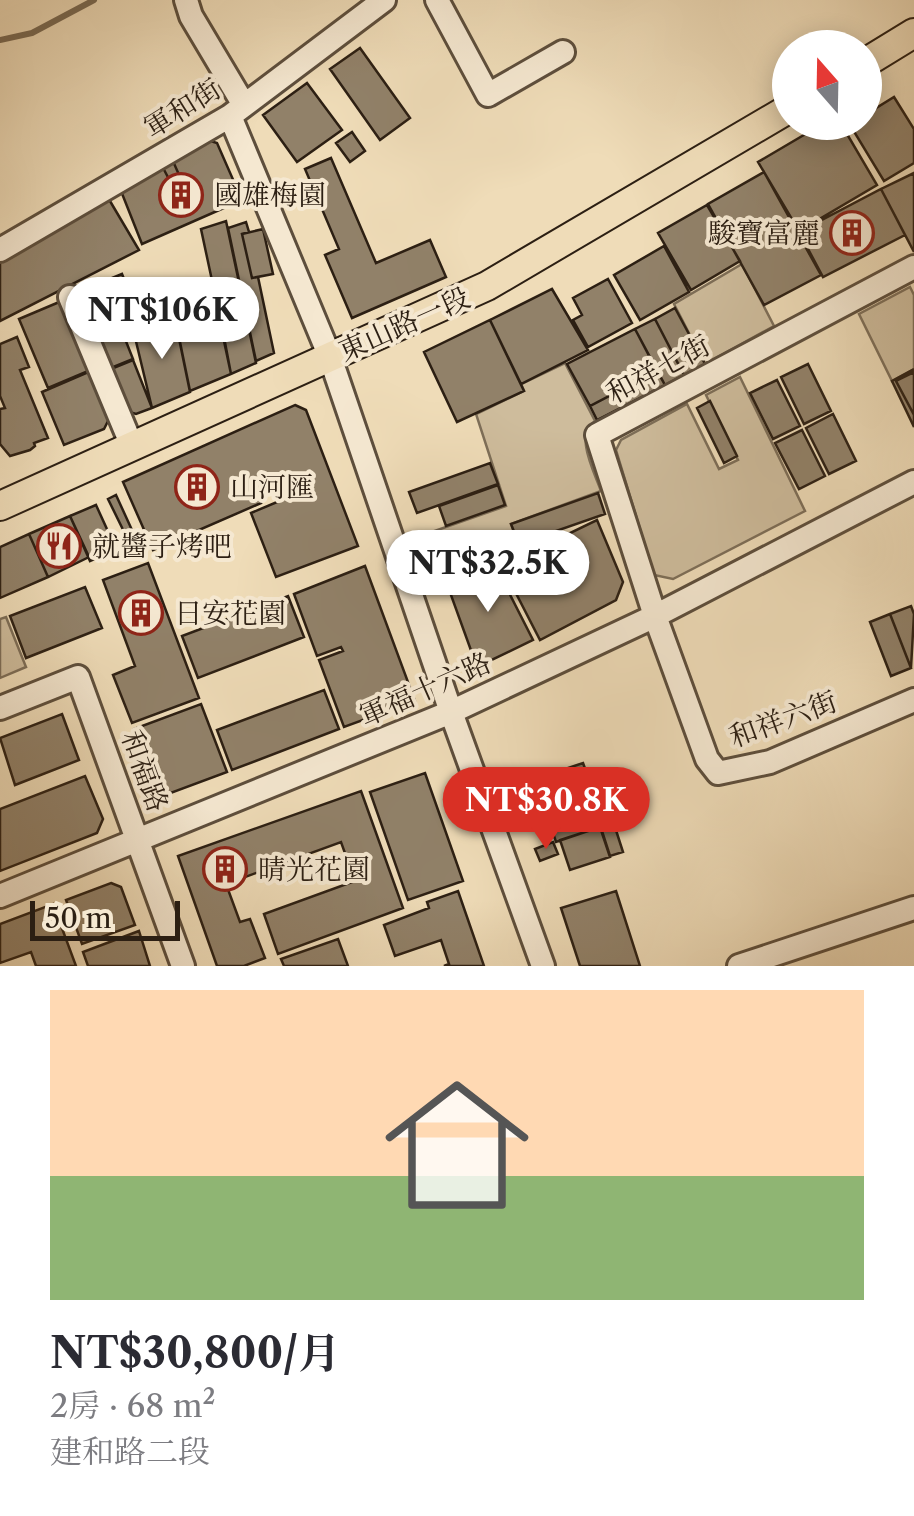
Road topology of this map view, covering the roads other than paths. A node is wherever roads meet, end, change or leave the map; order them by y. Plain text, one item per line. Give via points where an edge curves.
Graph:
1 (186, 0) edge
2 (384, 0) edge
3 (437, 0) edge
4 (914, 33) edge
5 (564, 52) dead end
6 (882, 53) edge
7 (237, 111) junction
8 (772, 119) edge
9 (0, 249) edge
10 (914, 267) edge
11 (70, 298) dead end
12 (330, 357) junction
13 (132, 446) junction
14 (914, 482) edge
15 (0, 506) edge
16 (655, 616) junction
17 (914, 700) edge
18 (0, 708) edge
19 (451, 712) junction
20 (138, 841) junction
21 (0, 896) edge
22 (914, 908) edge
23 (183, 966) edge
24 (543, 966) edge
25 (739, 966) edge

1 - 7 street
2 - 7 street, 軍和街
3 - 5 street via 488,95
4 - 6 main road
7 - 9 street, 軍和街
7 - 12 street
8 - 12 main road, 東山路一段 via 533,262
10 - 16 street, 和祥七街 via 598,435
11 - 13 street
12 - 13 main road, 東山路一段
12 - 19 street
13 - 15 main road, 東山路一段
14 - 16 street, 軍福十六路
16 - 17 street, 和祥六街 via 718,773 770,762
16 - 19 street, 軍福十六路
18 - 20 street, 和福路 via 78,677
19 - 20 street, 軍福十六路
19 - 24 street
20 - 21 street, 軍福十六路
20 - 23 street, 和福路
22 - 25 street

